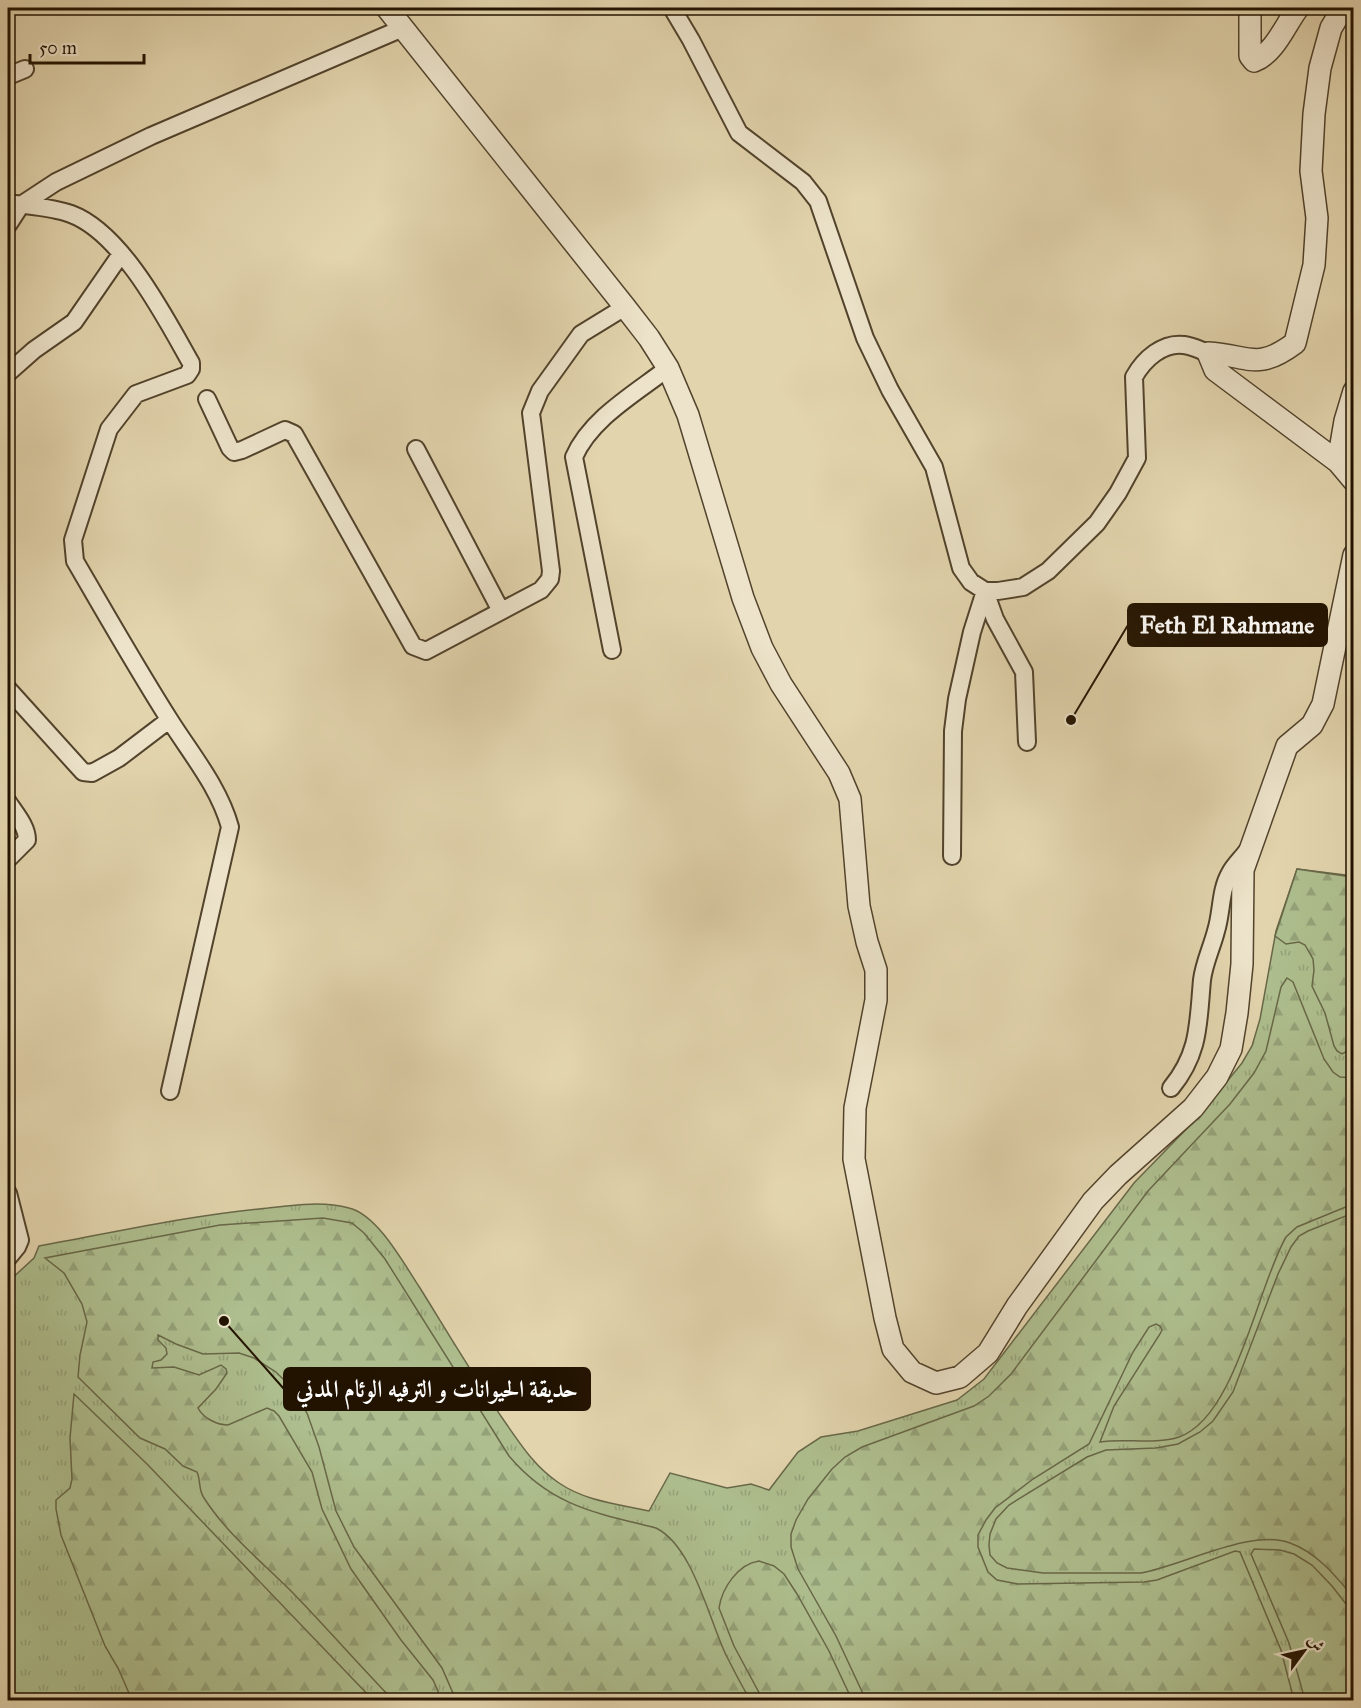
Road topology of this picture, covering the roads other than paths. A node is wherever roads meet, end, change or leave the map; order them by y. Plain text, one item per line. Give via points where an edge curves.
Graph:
1 (387, 8) edge
2 (672, 8) edge
3 (1250, 8) edge
4 (1298, 8) edge
5 (1343, 8) edge
6 (403, 28) junction
7 (25, 69) dead end
8 (8, 76) edge
9 (14, 204) edge
10 (8, 225) edge
11 (121, 254) junction
12 (625, 307) junction
13 (1208, 353) junction
14 (668, 368) junction
15 (8, 373) edge
16 (1353, 391) edge
17 (207, 399) dead end
18 (416, 449) dead end
19 (1338, 462) junction
20 (1353, 481) edge
21 (1353, 555) edge
22 (985, 591) junction
23 (1349, 599) edge
24 (501, 611) junction
25 (612, 650) dead end
26 (8, 688) edge
27 (170, 720) junction
28 (1027, 742) dead end
29 (8, 802) edge
30 (1249, 849) junction
31 (952, 856) dead end
32 (8, 859) edge
33 (1171, 1088) dead end
34 (171, 1091) dead end
35 (8, 1193) edge
36 (8, 1258) edge

1 - 6 street
2 - 22 street via 739,133 803,182 818,201 865,338 934,467 962,568 971,582
3 - 4 street via 1250,56 1254,61 1270,49
5 - 13 street via 1331,28 1320,68 1311,171 1317,218 1314,264 1295,343 1266,359 1246,360
6 - 9 street via 151,136
6 - 12 street
7 - 8 street
9 - 10 street
9 - 11 street via 71,214 99,230
11 - 15 street via 74,322
11 - 27 street via 156,302 191,369 187,375 136,394 109,429 73,540 75,561
12 - 14 street
12 - 24 street via 581,334 540,391 531,413 550,579 541,590
13 - 19 street via 1215,370
13 - 22 street via 1185,345 1169,345 1141,365 1134,376 1137,458 1118,493 1096,523 1048,571 1023,587
14 - 25 street via 602,419 574,457
14 - 30 street via 688,415 762,648 839,773 850,799 860,906 876,970 876,1000 855,1108 854,1159 893,1349 912,1372 936,1383 960,1377 988,1353 1093,1201 1193,1108 1217,1077 1231,1049 1237,1013 1243,870
16 - 19 street
17 - 24 street via 234,452 285,430 294,434 414,646 426,651
18 - 24 street
19 - 20 street
21 - 23 street
22 - 28 street via 995,620 1024,672
22 - 31 street via 972,632 953,731
23 - 30 street via 1323,704 1312,725 1287,746
26 - 27 street via 82,772 103,769
27 - 34 street via 217,795 230,827
29 - 32 street via 27,833 27,840
30 - 33 street via 1225,884 1217,930 1202,977 1194,1051
35 - 36 street via 20,1240

